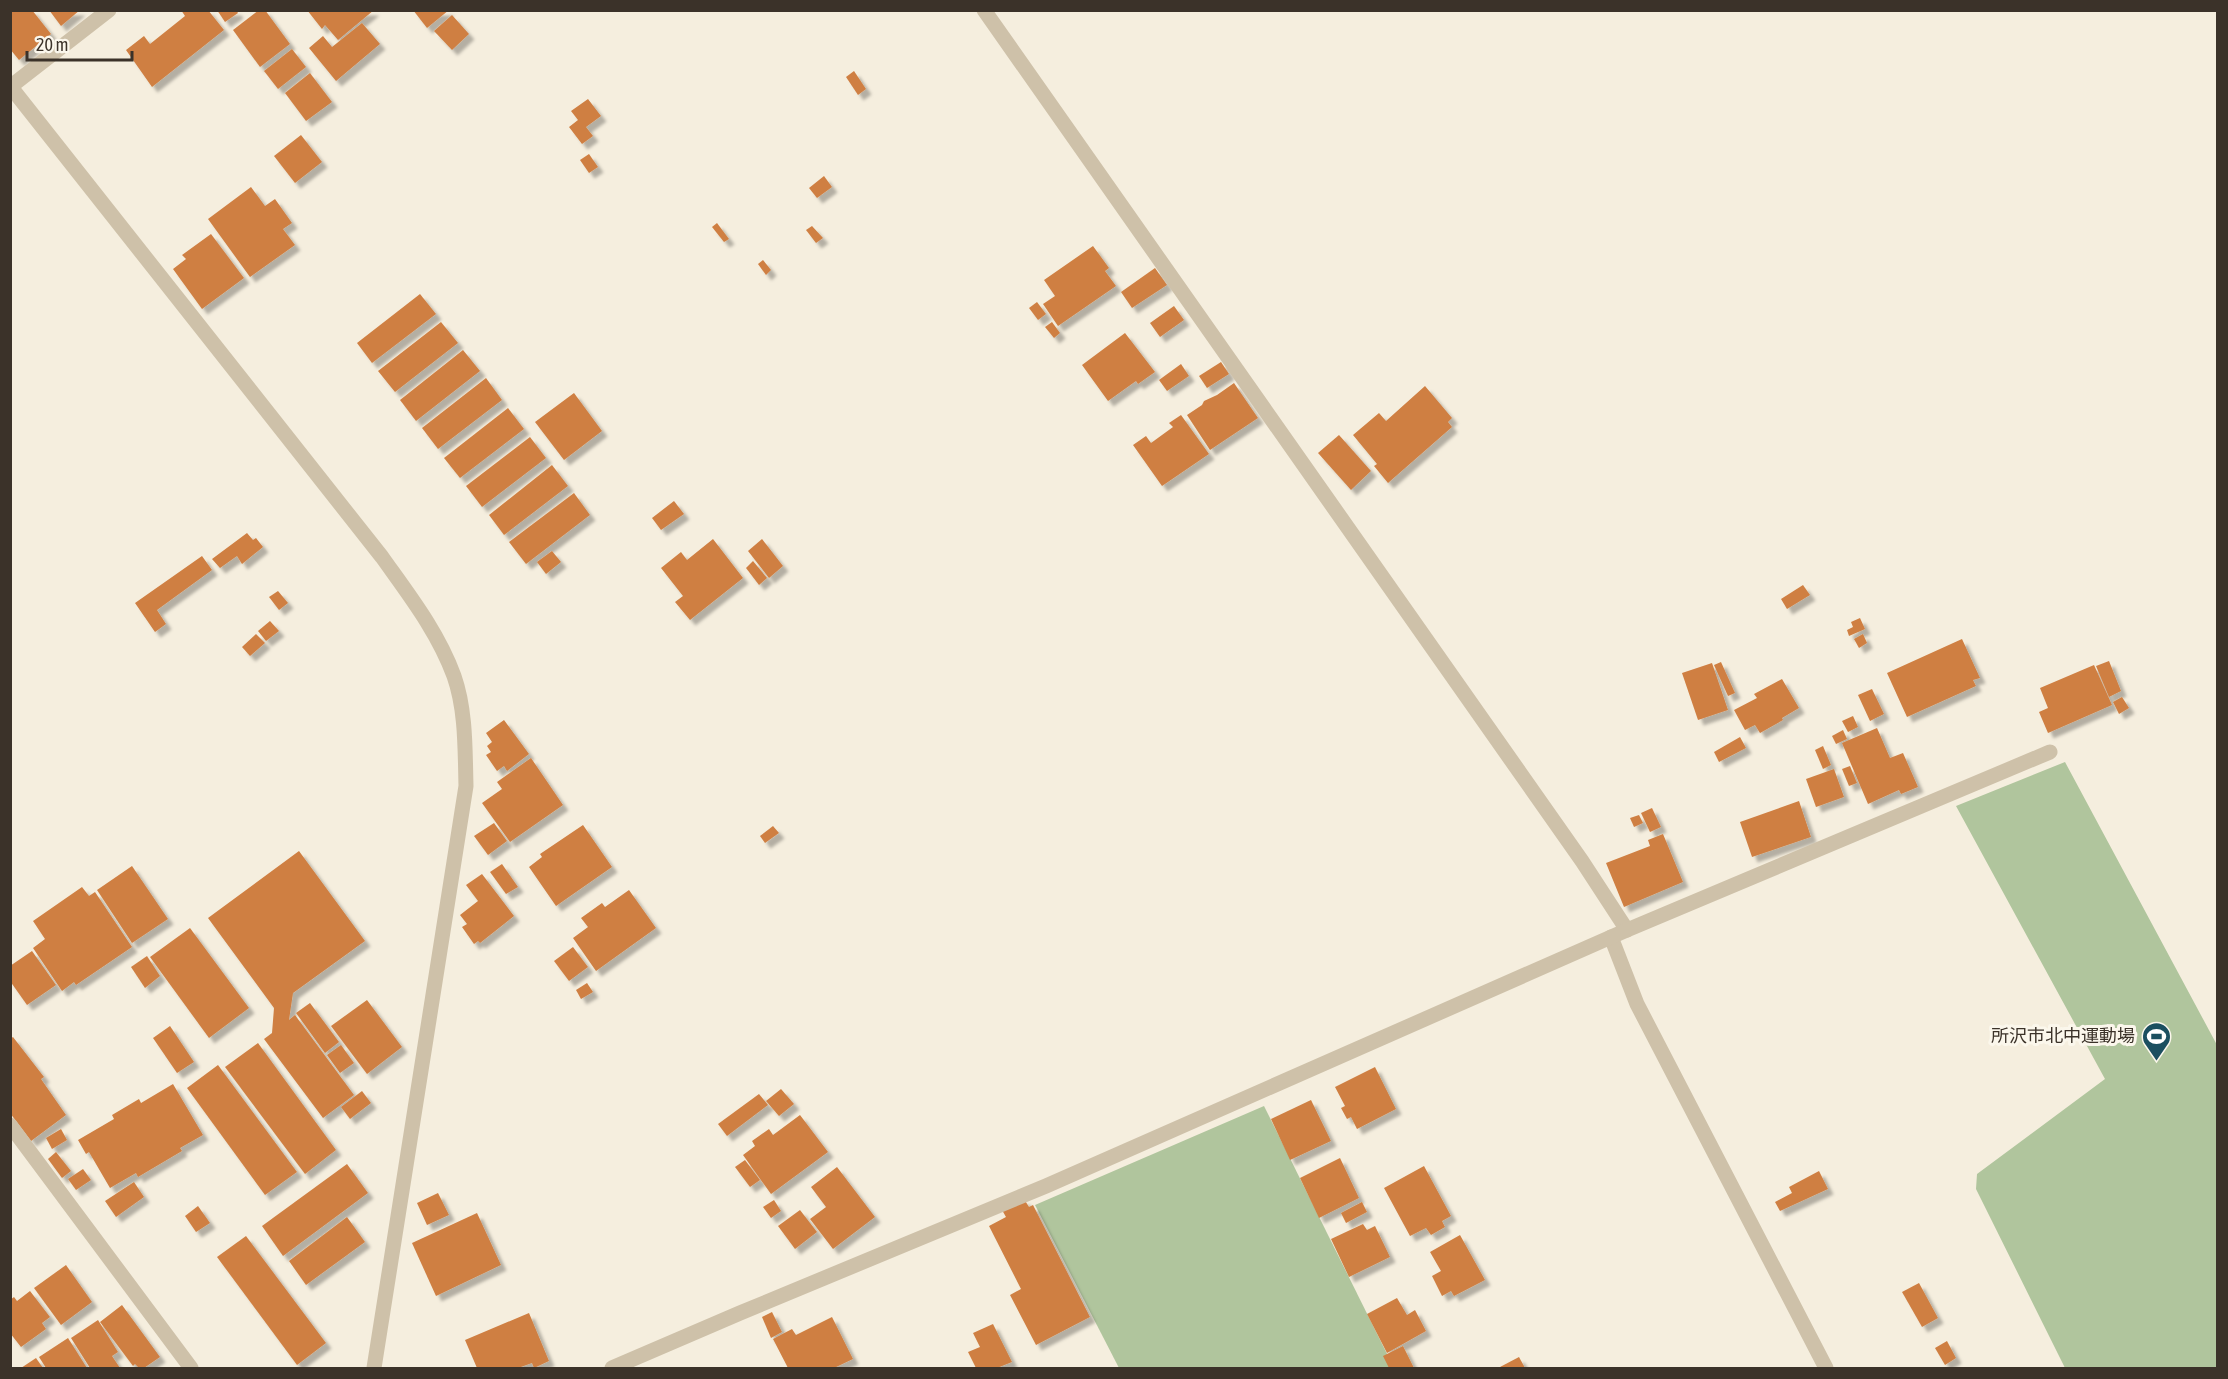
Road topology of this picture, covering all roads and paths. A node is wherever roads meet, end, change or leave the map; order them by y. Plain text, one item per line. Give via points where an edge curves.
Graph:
1 (109, 10) edge
2 (984, 10) edge
3 (11, 87) edge
4 (2050, 752) dead end
5 (1627, 930) junction
6 (1611, 937) junction
7 (10, 1125) edge
8 (191, 1368) edge
9 (374, 1368) edge
10 (612, 1368) edge
11 (1826, 1368) edge

1 - 3 street
2 - 5 street
3 - 9 street via 382,557 429,623 454,676 464,730 466,786
4 - 5 street
5 - 6 street
6 - 10 street via 1046,1186
6 - 11 street via 1637,1004
7 - 8 street

